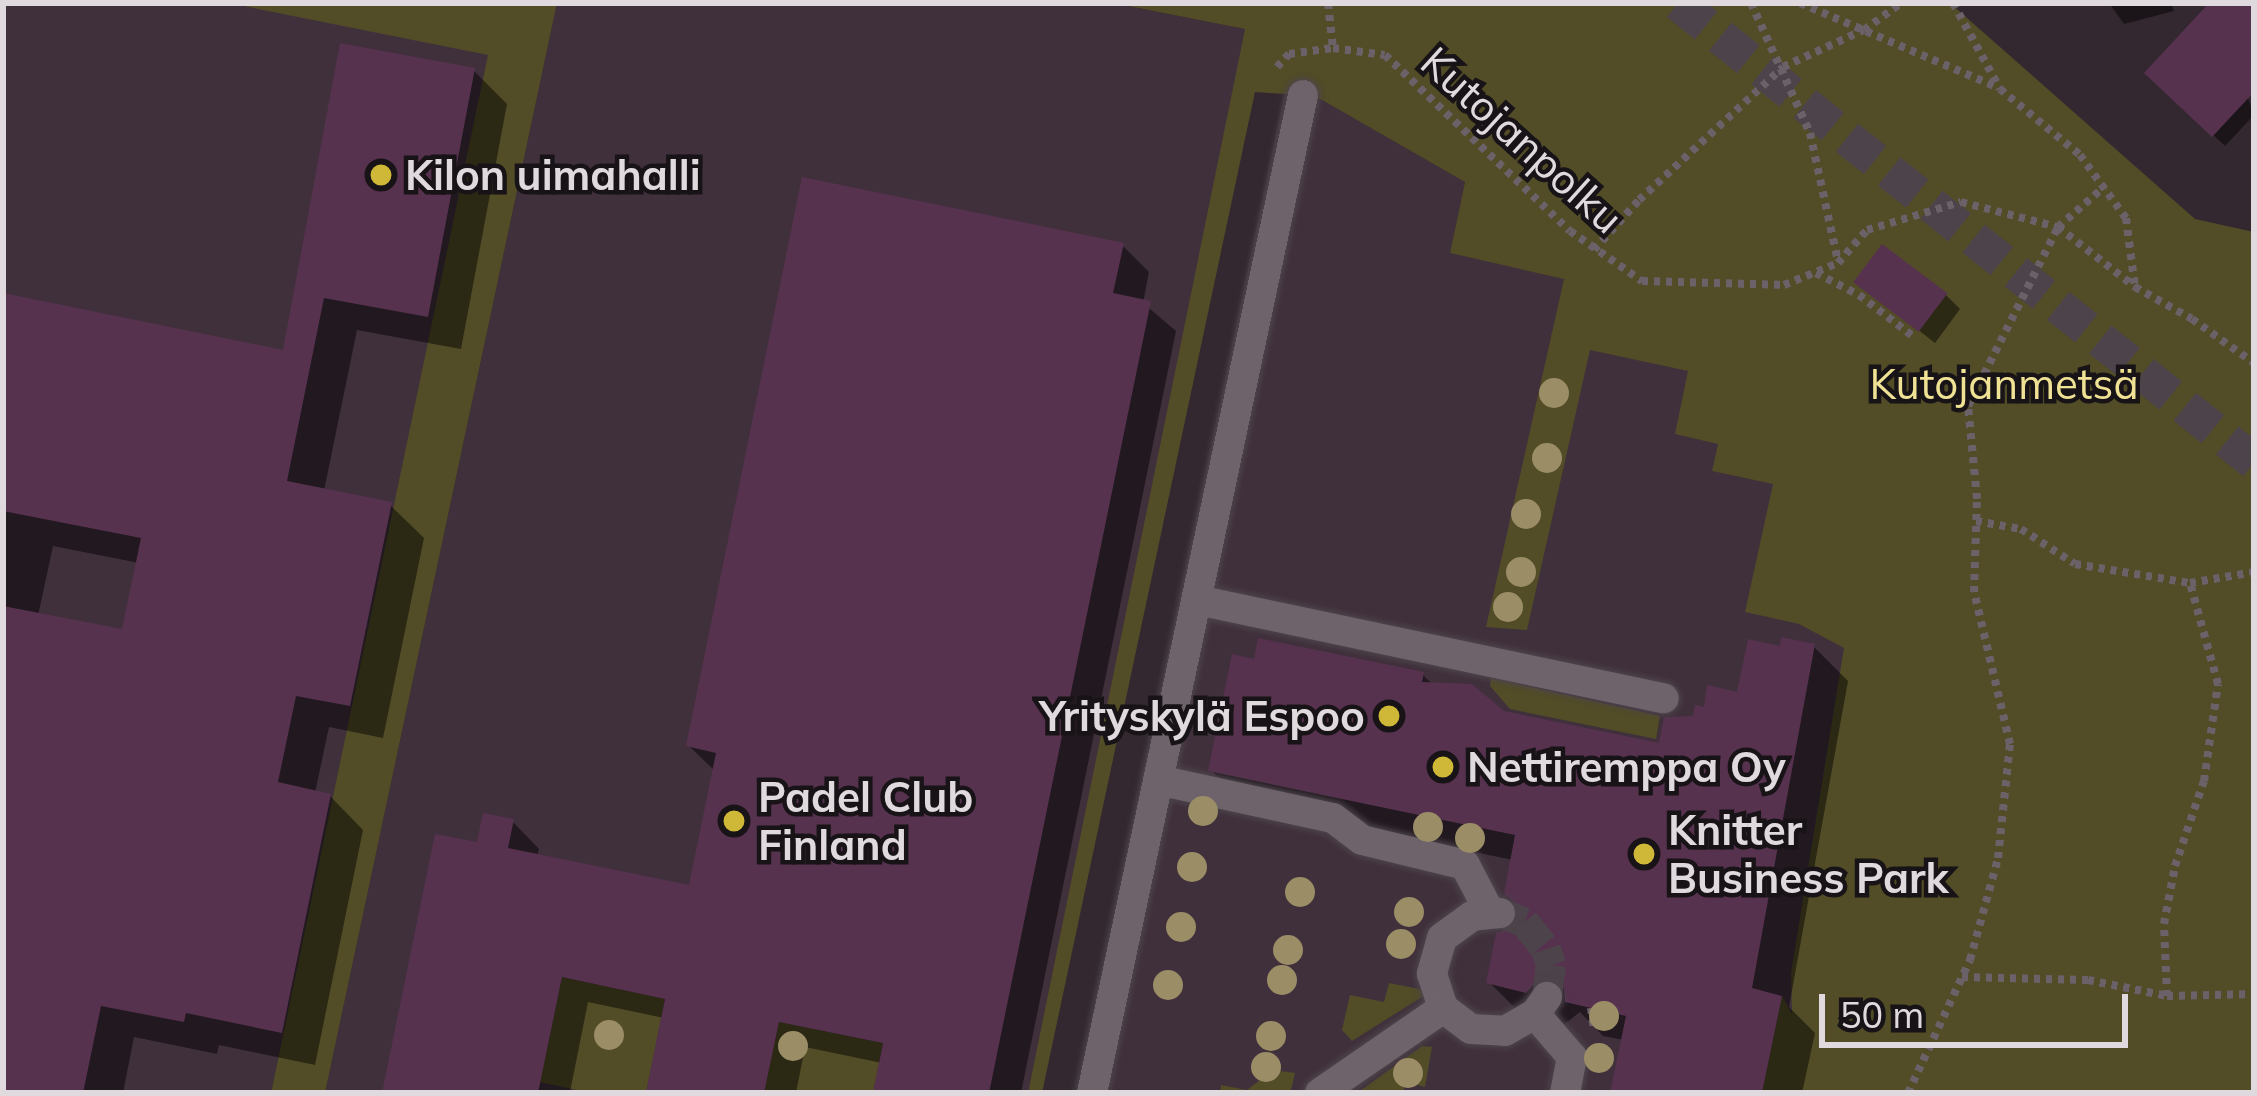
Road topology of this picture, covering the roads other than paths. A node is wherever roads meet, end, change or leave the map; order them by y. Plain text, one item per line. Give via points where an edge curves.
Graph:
1 (1303, 95) dead end
2 (1197, 600) junction
3 (1664, 698) dead end
4 (1158, 780) junction
5 (1443, 1008) junction
6 (1092, 1093) edge
7 (1320, 1093) edge
8 (1564, 1093) edge

1 - 2 lane
2 - 3 lane
2 - 4 lane
4 - 5 lane via 1333,818 1362,840 1465,865 1495,913 1472,916 1442,938 1432,974
4 - 6 lane
5 - 7 lane
5 - 8 lane via 1488,1032 1521,1024 1541,1006 1572,1057

